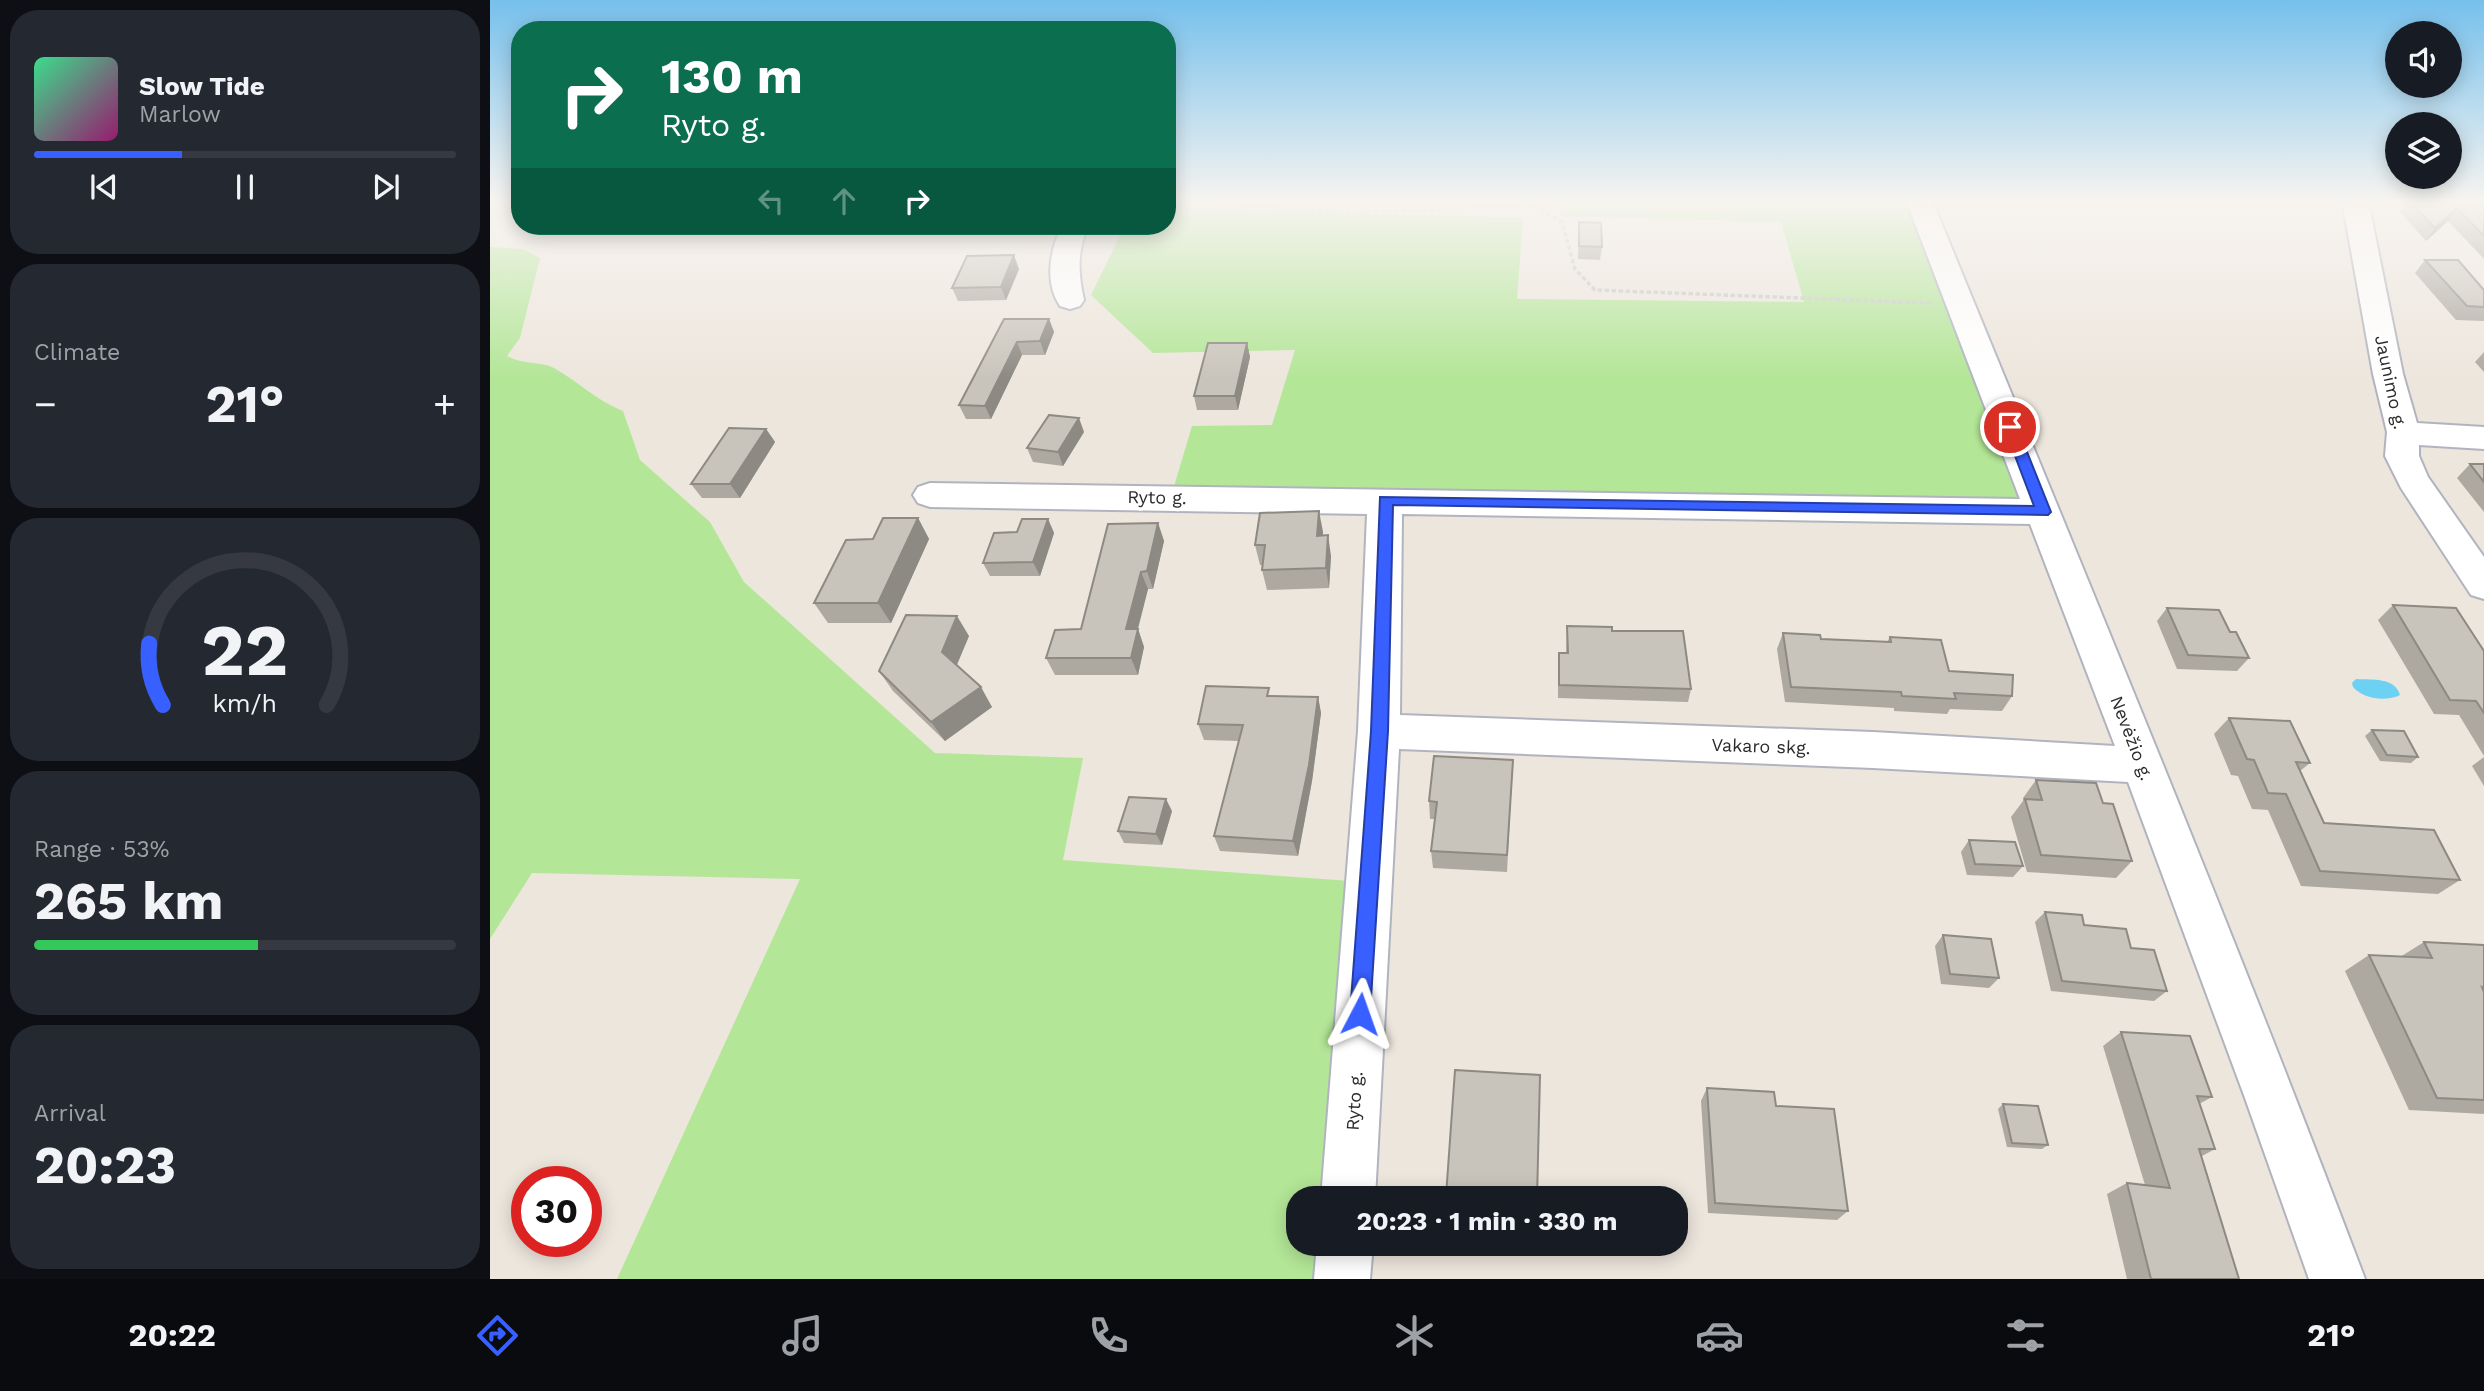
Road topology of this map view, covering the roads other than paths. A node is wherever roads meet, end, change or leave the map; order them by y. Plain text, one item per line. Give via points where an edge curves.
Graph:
1 (1063, 260) edge
2 (1943, 260) edge
3 (2366, 260) edge
4 (1070, 300) dead end
5 (2403, 432) junction
6 (2484, 438) edge
7 (930, 495) dead end
8 (1385, 500) junction
9 (2043, 512) junction
10 (2484, 585) edge
11 (1379, 731) junction
12 (2143, 765) junction
13 (1349, 1186) edge
14 (1344, 1256) edge
15 (1342, 1279) edge
16 (2337, 1279) edge

1 - 4 street
2 - 9 street, Nevėžio g.
3 - 5 street, Jaunimo g.
5 - 6 street
5 - 10 street, Jaunimo g. via 2406,467
7 - 8 street, Ryto g.
8 - 9 street, Ryto g.
8 - 11 street, Ryto g.
9 - 12 street, Nevėžio g.
11 - 12 street, Vakaro skg.
11 - 13 street, Ryto g.
12 - 16 street, Nevėžio g.
14 - 15 street

